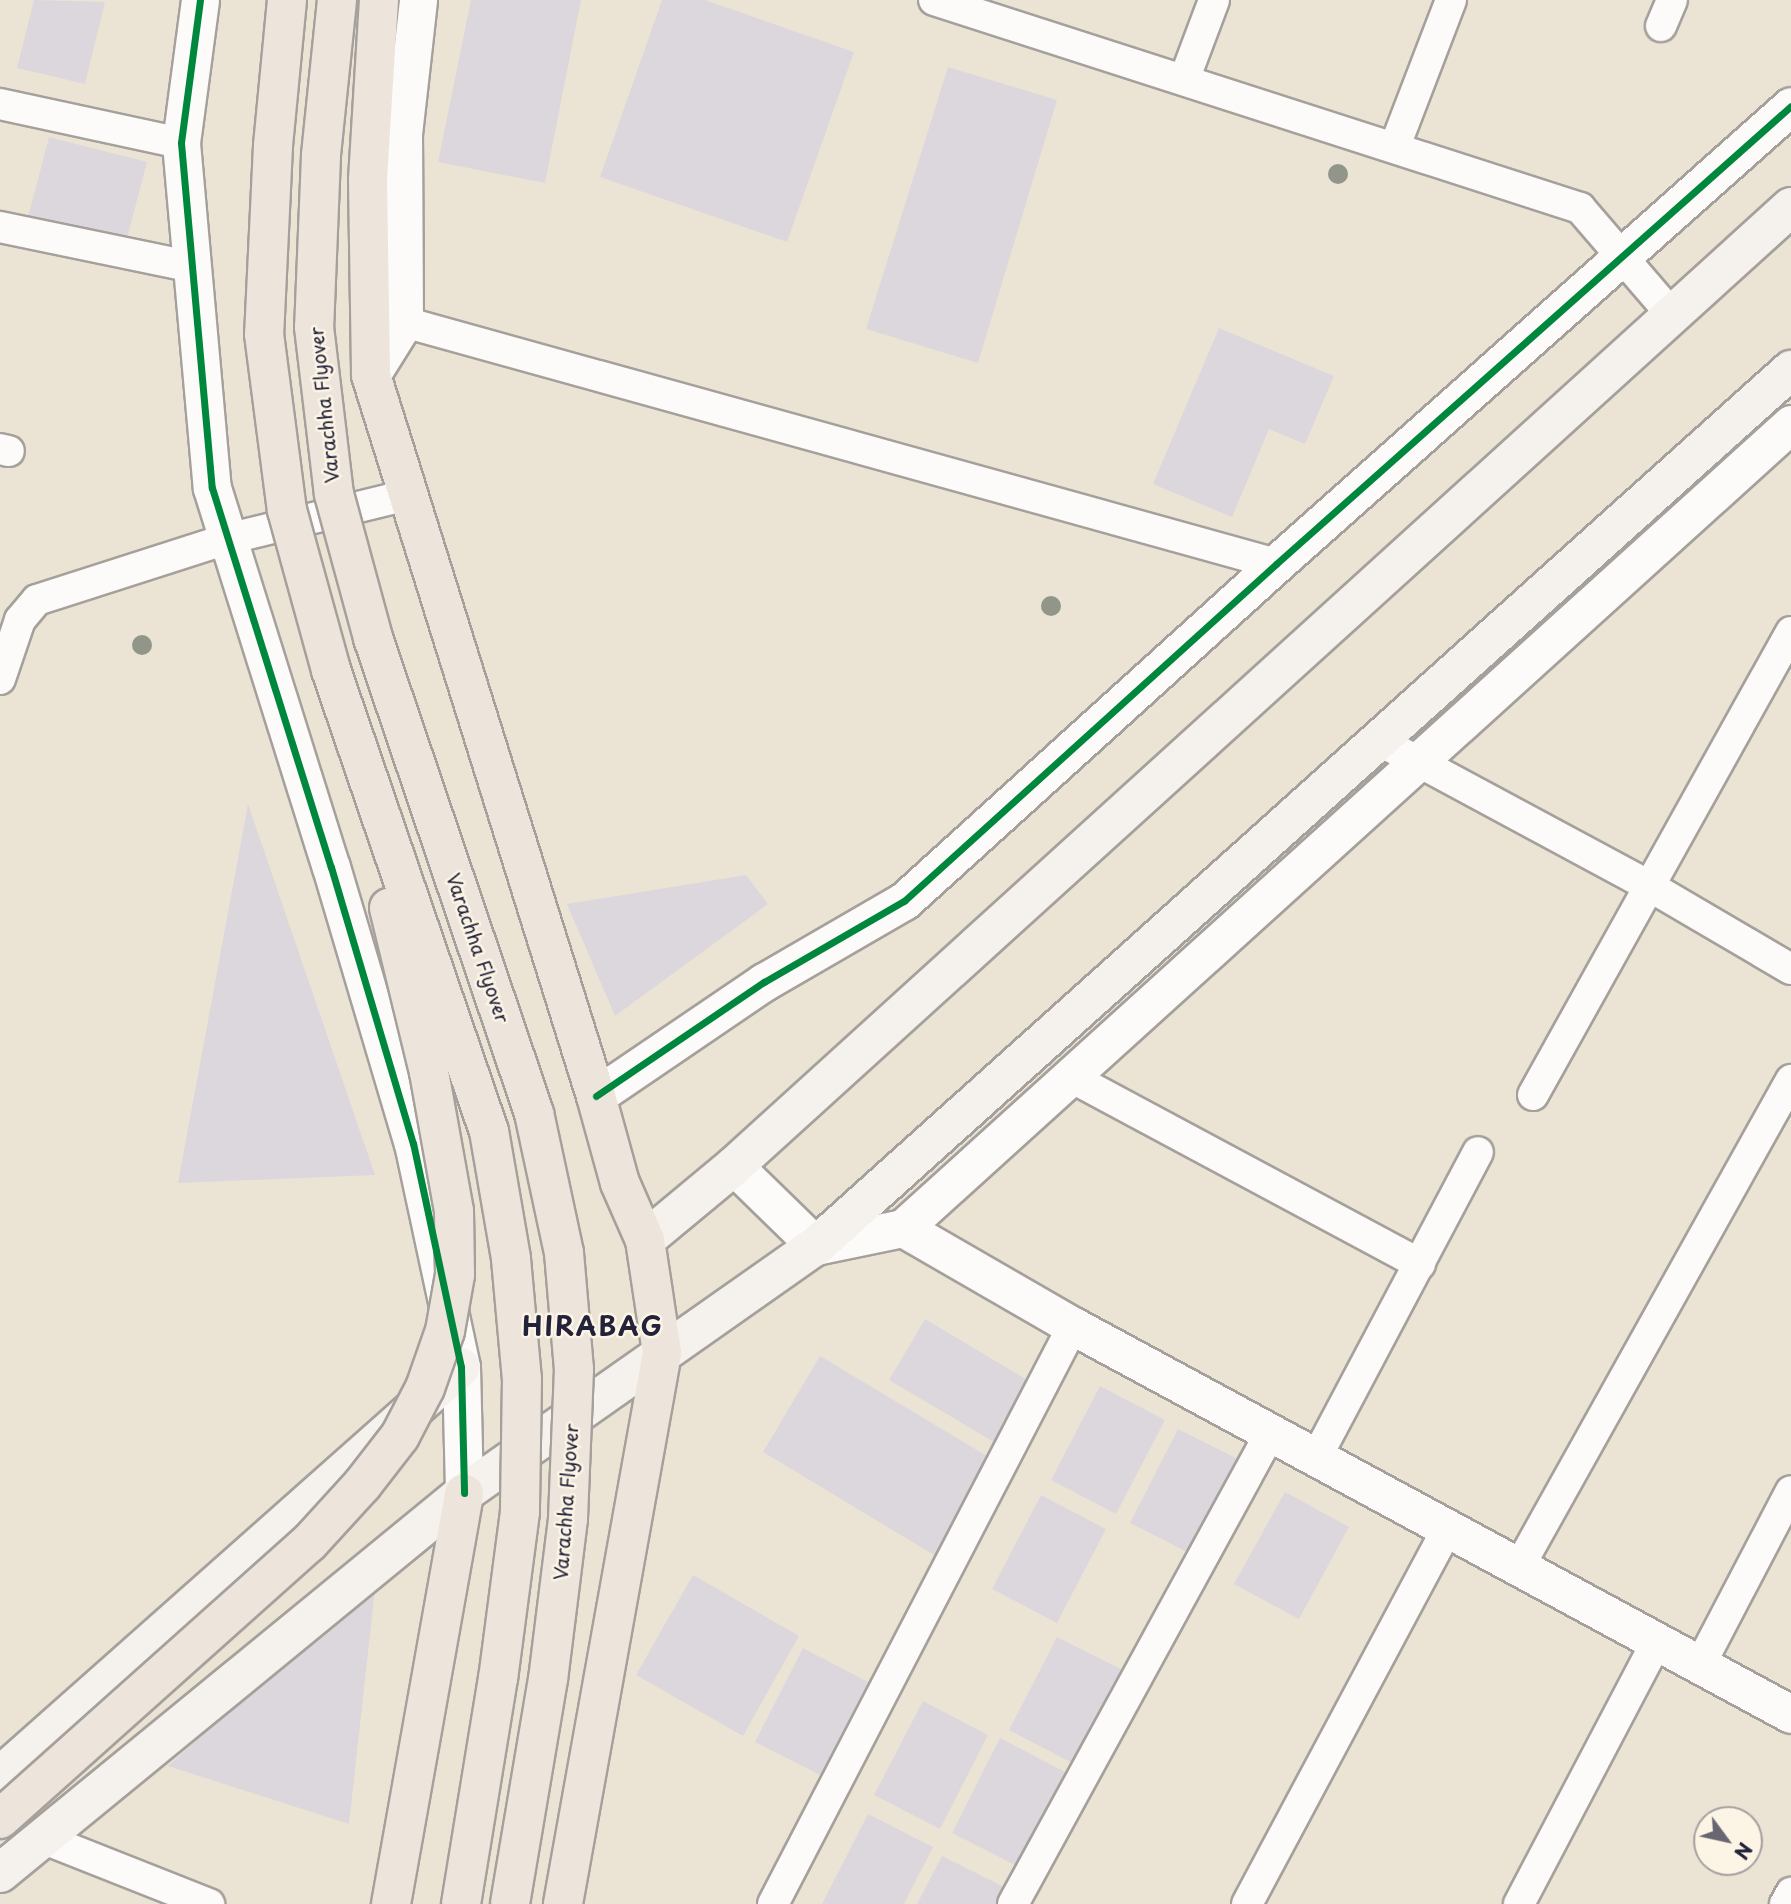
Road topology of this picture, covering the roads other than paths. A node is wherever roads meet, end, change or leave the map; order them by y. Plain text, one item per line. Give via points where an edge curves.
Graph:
1 (200, 0) edge
2 (287, 0) edge
3 (337, 0) edge
4 (379, 0) edge
5 (418, 0) edge
6 (934, 0) edge
7 (1214, 0) edge
8 (1451, 0) edge
9 (981, 8) edge
10 (1184, 80) junction
11 (0, 104) edge
12 (1791, 106) edge
13 (181, 143) junction
14 (1395, 146) junction
15 (1791, 207) edge
16 (0, 227) edge
17 (1621, 257) junction
18 (193, 267) junction
19 (1672, 315) junction
20 (404, 322) junction
21 (1791, 370) edge
22 (371, 375) junction
23 (1791, 424) edge
24 (408, 495) junction
25 (227, 539) junction
26 (1276, 564) junction
27 (1791, 632) edge
28 (331, 670) junction
29 (0, 679) edge
30 (1378, 740) junction
31 (1417, 764) junction
32 (1651, 887) junction
33 (1791, 969) edge
34 (1071, 1077) junction
35 (1791, 1080) edge
36 (1534, 1095) dead end
37 (596, 1096) junction
38 (1478, 1152) dead end
39 (734, 1166) junction
40 (903, 1228) junction
41 (645, 1240) junction
42 (816, 1246) junction
43 (1420, 1264) junction
44 (1073, 1326) junction
45 (662, 1353) junction
46 (461, 1367) junction
47 (1271, 1432) junction
48 (1316, 1458) junction
49 (1791, 1491) edge
50 (464, 1493) junction
51 (1447, 1529) junction
52 (1519, 1567) junction
53 (1657, 1642) junction
54 (1699, 1665) junction
55 (1791, 1714) edge
56 (0, 1776) edge
57 (0, 1819) edge
58 (42, 1838) junction
59 (0, 1873) edge
60 (1791, 1893) edge
61 (209, 1904) edge
62 (391, 1904) edge
63 (461, 1904) edge
64 (510, 1904) edge
65 (563, 1904) edge
66 (773, 1904) edge
67 (1013, 1904) edge
68 (1247, 1904) edge
69 (1520, 1904) edge
70 (1785, 1904) edge

1 - 13 street
2 - 28 main road, bridge via 273,146 264,334 287,510
3 - 64 main road, Varachha Flyover, bridge via 321,156 314,327 334,494 373,638 534,1113 564,1253 574,1369 568,1519 548,1679
4 - 22 main road via 368,180
5 - 20 street via 403,134
6 - 9 street
7 - 10 street
8 - 14 street
9 - 10 street
10 - 14 street
11 - 13 street
12 - 17 street
13 - 18 street
14 - 17 street via 1580,208
15 - 19 main road
16 - 18 street
17 - 19 street
17 - 26 street
18 - 25 street via 212,488
19 - 39 main road
20 - 22 street
20 - 26 street
21 - 30 main road
22 - 24 main road
23 - 31 street
24 - 25 street
24 - 37 main road
25 - 29 street via 37,600 20,620
25 - 46 street via 413,1143
26 - 37 street via 904,901 764,982
27 - 32 street
28 - 57 main road, bridge via 447,1158 455,1275 445,1331 425,1388 400,1436 362,1485 309,1543
28 - 63 main road, bridge via 489,1131 510,1259 522,1379 520,1513
30 - 31 street
30 - 42 main road
31 - 32 street
31 - 34 street
32 - 33 street
32 - 36 street
34 - 40 street
34 - 43 street
35 - 52 street
37 - 41 main road via 620,1183
38 - 43 street
39 - 41 main road
39 - 42 street
40 - 42 street
40 - 44 street
41 - 45 main road
42 - 45 main road
43 - 48 street
44 - 47 street
44 - 66 street
45 - 50 main road
45 - 65 main road
46 - 50 street
46 - 56 main road
47 - 48 street
47 - 67 street
48 - 51 street
49 - 54 street
50 - 58 main road
50 - 62 main road
51 - 52 street
51 - 68 street
52 - 53 street
53 - 54 street
53 - 69 street
54 - 55 street
58 - 59 main road
58 - 61 street
60 - 70 street

